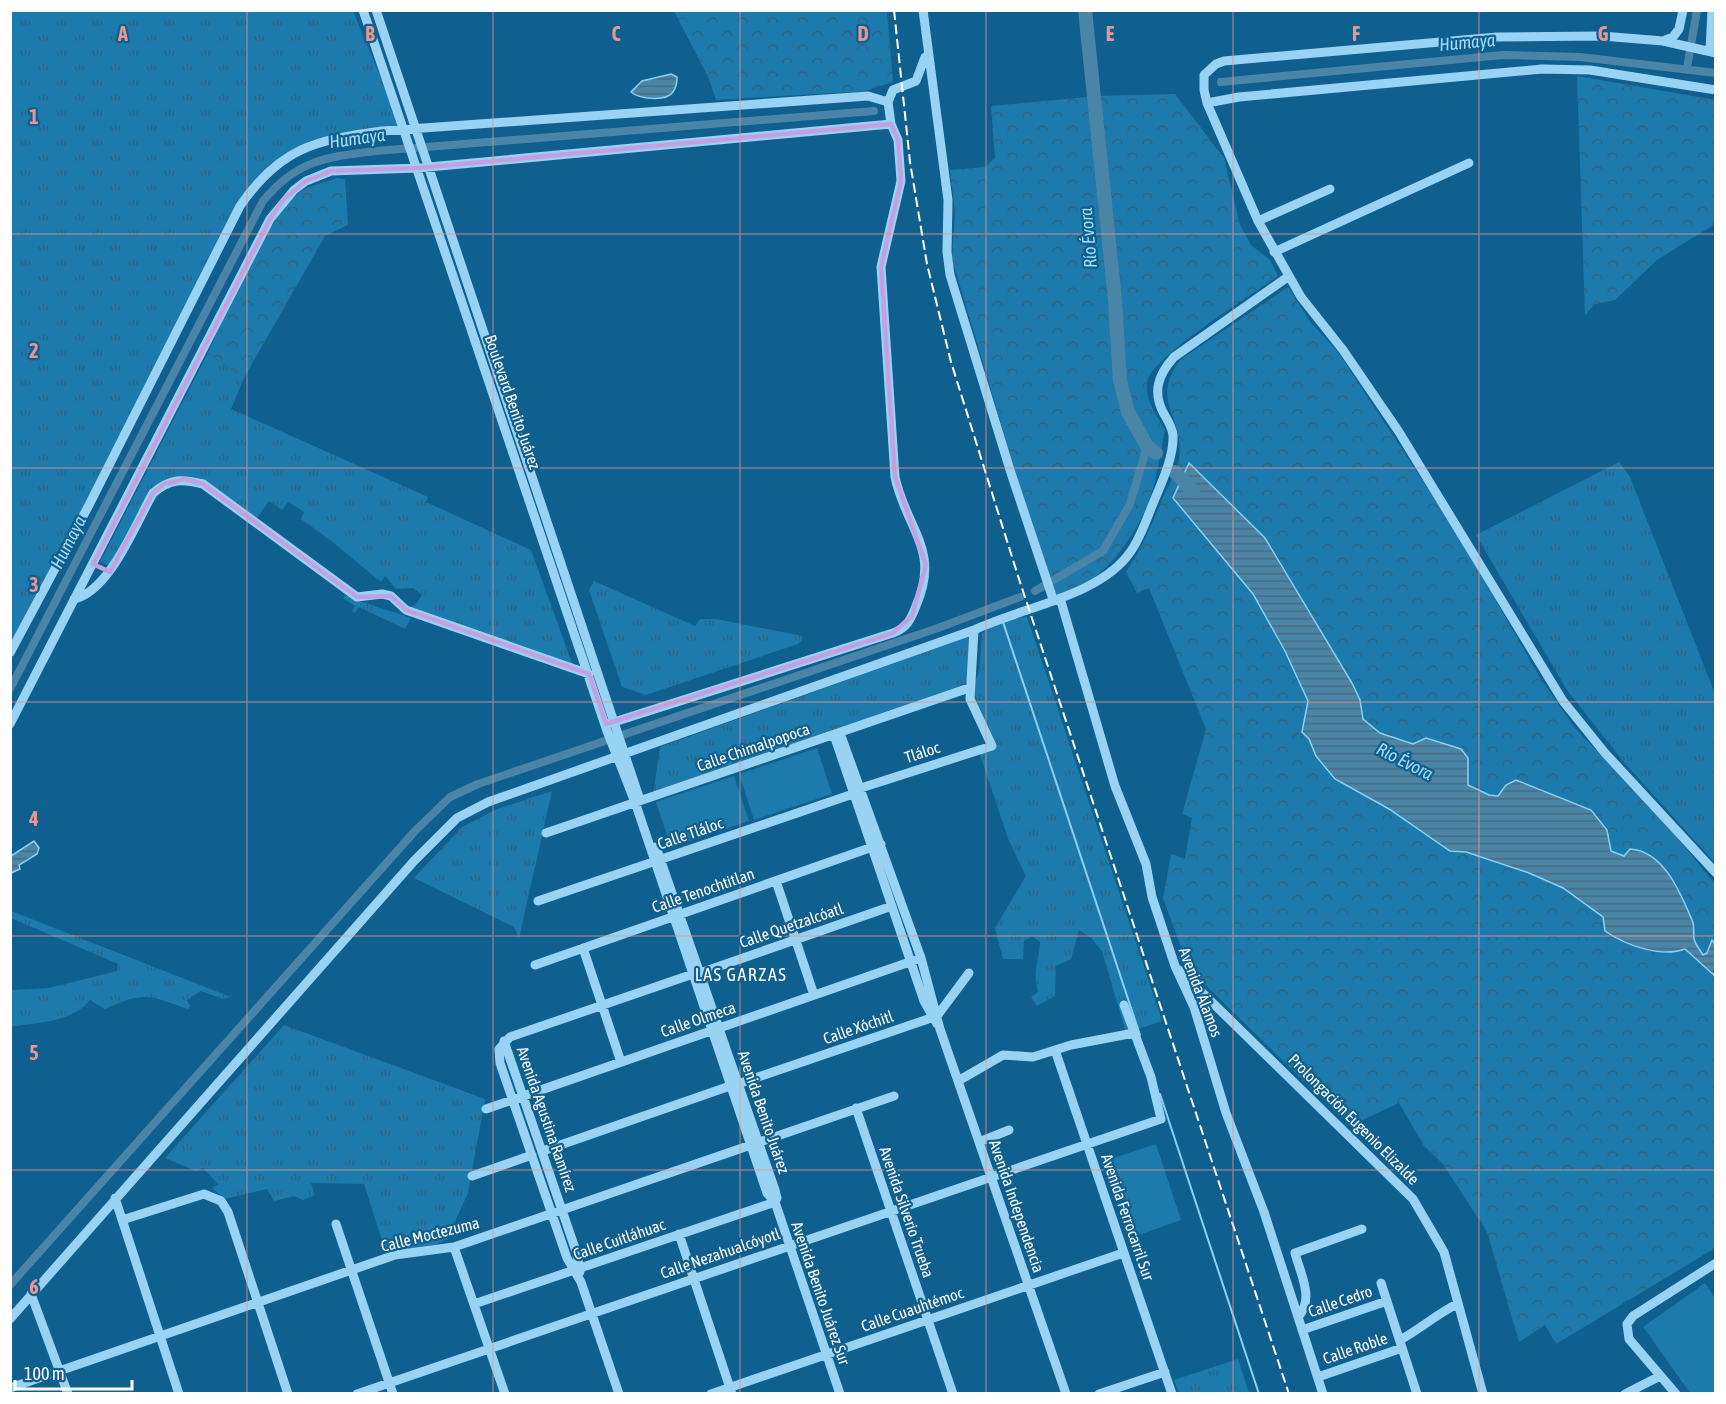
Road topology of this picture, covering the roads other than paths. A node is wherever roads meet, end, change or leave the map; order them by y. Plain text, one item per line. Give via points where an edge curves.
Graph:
1 (363, 10) edge
2 (376, 10) edge
3 (923, 10) edge
4 (1683, 10) edge
5 (1712, 10) edge
6 (1663, 41) junction
7 (927, 52) junction
8 (1713, 52) edge
9 (893, 90) junction
10 (1716, 90) edge
11 (868, 96) junction
12 (888, 102) junction
13 (1207, 103) junction
14 (891, 124) junction
15 (415, 130) junction
16 (404, 132) junction
17 (420, 157) junction
18 (1469, 163) dead end
19 (424, 168) junction
20 (1330, 189) dead end
21 (1258, 221) junction
22 (1274, 252) junction
23 (1289, 276) junction
24 (93, 564) junction
25 (110, 572) junction
26 (74, 599) junction
27 (1056, 599) junction
28 (974, 630) junction
29 (10, 653) edge
30 (590, 674) junction
31 (969, 688) junction
32 (10, 724) edge
33 (611, 726) junction
34 (837, 734) junction
35 (619, 751) junction
36 (857, 791) junction
37 (638, 802) junction
38 (546, 833) dead end
39 (876, 846) junction
40 (658, 860) junction
41 (1716, 873) edge
42 (776, 881) junction
43 (538, 901) dead end
44 (892, 906) junction
45 (676, 915) junction
46 (796, 940) junction
47 (583, 948) junction
48 (921, 958) junction
49 (911, 962) junction
50 (535, 965) dead end
51 (1175, 966) junction
52 (969, 973) dead end
53 (696, 974) junction
54 (814, 995) junction
55 (1124, 1005) dead end
56 (602, 1006) junction
57 (935, 1017) junction
58 (716, 1029) junction
59 (1134, 1033) junction
60 (504, 1041) junction
61 (1055, 1050) junction
62 (621, 1062) junction
63 (958, 1081) junction
64 (734, 1085) junction
65 (524, 1095) junction
66 (894, 1096) dead end
67 (513, 1099) junction
68 (856, 1108) junction
69 (486, 1109) dead end
70 (1009, 1130) dead end
71 (979, 1142) junction
72 (755, 1144) junction
73 (1087, 1144) junction
74 (543, 1151) junction
75 (532, 1155) junction
76 (472, 1176) dead end
77 (991, 1177) junction
78 (115, 1198) junction
79 (775, 1202) junction
80 (562, 1210) junction
81 (891, 1211) junction
82 (552, 1213) junction
83 (122, 1220) junction
84 (336, 1224) dead end
85 (1362, 1229) dead end
86 (680, 1234) junction
87 (790, 1245) junction
88 (454, 1247) junction
89 (1123, 1253) junction
90 (1716, 1263) edge
91 (577, 1269) junction
92 (352, 1270) junction
93 (694, 1278) junction
94 (1381, 1283) dead end
95 (1028, 1285) junction
96 (31, 1294) junction
97 (1387, 1301) junction
98 (258, 1303) junction
99 (474, 1304) junction
100 (1457, 1304) junction
101 (591, 1313) junction
102 (1298, 1317) junction
103 (10, 1319) edge
104 (928, 1319) junction
105 (1302, 1330) junction
106 (160, 1336) junction
107 (1401, 1344) junction
108 (490, 1348) junction
109 (826, 1354) junction
110 (60, 1371) junction
111 (1165, 1371) junction
112 (1660, 1376) junction
113 (1318, 1377) junction
114 (389, 1382) junction
115 (10, 1388) edge
116 (731, 1390) edge
117 (1416, 1393) edge
118 (1628, 1393) edge
119 (68, 1394) edge
120 (179, 1394) edge
121 (288, 1394) edge
122 (357, 1394) edge
123 (393, 1394) edge
124 (506, 1394) edge
125 (619, 1394) edge
126 (711, 1394) edge
127 (840, 1394) edge
128 (953, 1394) edge
129 (1066, 1394) edge
130 (1099, 1394) edge
131 (1172, 1394) edge
132 (1323, 1394) edge
133 (1483, 1394) edge
134 (1676, 1394) edge

1 - 16 street, Boulevard Benito Juárez
2 - 15 street, Boulevard Benito Juárez
3 - 7 street, Avenida Álamos
4 - 6 street via 1679,29
5 - 8 street
6 - 8 street
6 - 13 street via 1602,36 1497,37 1224,61 1204,75
7 - 9 street via 916,81
7 - 27 street, Avenida Álamos via 948,200 950,275
9 - 11 street
9 - 12 street
10 - 13 street via 1590,70 1542,69
11 - 12 street
11 - 15 street
12 - 14 street
13 - 21 street
14 - 19 street
14 - 33 street via 898,140 902,182 881,267 894,477 926,565 925,584 912,616 907,626 893,633
15 - 16 street
15 - 17 street, Boulevard Benito Juárez
16 - 17 street, Boulevard Benito Juárez
16 - 29 street via 369,133 302,148 268,171 251,190
17 - 19 street, Boulevard Benito Juárez
18 - 22 street
19 - 24 street via 331,171 306,181 277,208
19 - 30 street, Boulevard Benito Juárez
19 - 33 street, Boulevard Benito Juárez
20 - 21 street
21 - 22 street
22 - 23 street
23 - 27 street via 1174,357 1163,369 1156,385 1158,401 1170,424 1172,444 1144,526 1131,552 1114,570 1072,596
23 - 41 street via 1399,432 1563,701 1605,753
24 - 25 street
24 - 26 street
25 - 26 street via 96,588
25 - 30 street via 153,493 175,479 185,479 203,484 357,597 391,596 406,610
26 - 32 street
27 - 28 street
27 - 51 street, Avenida Álamos via 1115,786 1146,864 1152,897
28 - 31 street
28 - 35 street
30 - 33 street, Boulevard Benito Juárez
31 - 34 street, Calle Chimalpopoca
31 - 36 street, Tláloc via 973,708 992,746
33 - 35 street, Boulevard Benito Juárez
34 - 36 street, Avenida Independencia
34 - 37 street, Calle Chimalpopoca
35 - 37 street, Boulevard Benito Juárez
35 - 78 street via 488,801 456,818
36 - 39 street, Avenida Independencia
36 - 40 street, Calle Tláloc
37 - 38 street, Calle Chimalpopoca
37 - 40 street, Avenida Benito Juárez
39 - 42 street, Calle Tenochtitlan
39 - 44 street, Avenida Independencia
39 - 48 street, Avenida Independencia
40 - 43 street, Calle Tláloc
40 - 45 street, Avenida Benito Juárez
42 - 45 street, Calle Tenochtitlan
42 - 46 street
44 - 46 street, Calle Quetzalcóatl
44 - 49 street, Avenida Independencia
45 - 47 street, Calle Tenochtitlan
45 - 53 street, Avenida Benito Juárez
46 - 53 street, Calle Quetzalcóatl
46 - 54 street
47 - 50 street, Calle Tenochtitlan
47 - 56 street
48 - 49 street, Calle Olmeca
48 - 57 street, Avenida Independencia
49 - 54 street, Calle Olmeca
49 - 57 street, Avenida Independencia
51 - 100 street, Prolongación Eugenio Elizalde via 1413,1199 1444,1252
51 - 102 street, Avenida Álamos via 1194,1007 1226,1113
52 - 57 street
53 - 56 street, Calle Quetzalcóatl
53 - 58 street, Avenida Benito Juárez
54 - 58 street, Calle Olmeca
55 - 59 street
56 - 60 street, Calle Quetzalcóatl
56 - 62 street
57 - 63 street, Avenida Independencia
57 - 64 street, Calle Xóchitl
58 - 62 street, Calle Olmeca
58 - 64 street, Avenida Benito Juárez
59 - 61 street
59 - 73 street, Calle Nezahualcóyotl via 1151,1077 1161,1119
60 - 65 street, Avenida Agustina Ramírez
60 - 67 street, Avenida Agustina Ramírez via 498,1056
61 - 63 street via 1033,1057 1003,1055
61 - 73 street, Avenida Ferrocarril Sur
62 - 65 street, Calle Olmeca
63 - 71 street, Avenida Independencia
64 - 72 street, Avenida Benito Juárez
64 - 74 street, Calle Xóchitl
65 - 67 street, Calle Olmeca
65 - 74 street, Avenida Agustina Ramírez
66 - 68 street, Calle Moctezuma
67 - 69 street, Calle Olmeca
67 - 75 street, Avenida Agustina Ramírez
68 - 72 street, Calle Moctezuma
68 - 81 street, Avenida Silverio Trueba
70 - 71 street
71 - 77 street, Avenida Independencia
72 - 79 street, Avenida Benito Juárez via 777,1194
72 - 80 street, Calle Moctezuma
73 - 77 street, Calle Nezahualcóyotl
73 - 89 street, Avenida Ferrocarril Sur
74 - 80 street, Avenida Agustina Ramírez
75 - 76 street
75 - 82 street, Avenida Agustina Ramírez
77 - 81 street, Calle Nezahualcóyotl
77 - 95 street, Avenida Independencia
78 - 83 street
78 - 96 street
79 - 86 street, Calle Cuitláhuac
79 - 87 street, Avenida Benito Juárez Sur
80 - 82 street, Calle Moctezuma
80 - 91 street, Avenida Agustina Ramírez
81 - 87 street, Calle Nezahualcóyotl
81 - 104 street, Avenida Silverio Trueba
82 - 88 street, Calle Moctezuma
82 - 91 street, Avenida Agustina Ramírez
83 - 98 street via 204,1194 214,1196 225,1206
83 - 106 street
84 - 92 street
85 - 102 street via 1295,1253 1307,1295
86 - 91 street, Calle Cuitláhuac
86 - 93 street
87 - 93 street, Calle Nezahualcóyotl
87 - 109 street, Avenida Benito Juárez Sur
88 - 92 street, Calle Moctezuma via 395,1255
88 - 99 street
89 - 95 street, Calle Cuauhtémoc
89 - 111 street, Avenida Ferrocarril Sur
90 - 112 street via 1633,1316 1627,1324 1626,1332
91 - 99 street, Calle Cuitláhuac
91 - 101 street, Avenida Agustina Ramírez
92 - 98 street, Calle Moctezuma
92 - 114 street
93 - 101 street, Calle Nezahualcóyotl
93 - 116 street
94 - 97 street
95 - 104 street, Calle Cuauhtémoc
95 - 129 street, Avenida Independencia
96 - 103 street
96 - 110 street
97 - 105 street, Calle Cedro
97 - 107 street
98 - 106 street, Calle Moctezuma
98 - 121 street
99 - 108 street
100 - 107 street, Calle Roble
100 - 133 street, Prolongación Eugenio Elizalde
101 - 108 street, Calle Nezahualcóyotl
101 - 125 street, Avenida Agustina Ramírez
102 - 105 street, Avenida Álamos
104 - 109 street, Calle Cuauhtémoc
104 - 128 street, Avenida Silverio Trueba
105 - 113 street, Avenida Álamos
106 - 110 street, Calle Moctezuma
106 - 120 street
107 - 113 street, Calle Roble
107 - 117 street
108 - 114 street, Calle Nezahualcóyotl
108 - 124 street
109 - 116 street, Calle Cuauhtémoc
109 - 127 street, Avenida Benito Juárez Sur
110 - 115 street, Calle Moctezuma
110 - 119 street
111 - 130 street
111 - 131 street, Avenida Ferrocarril Sur
112 - 118 street
112 - 134 street
113 - 132 street, Avenida Álamos
114 - 122 street, Calle Nezahualcóyotl
114 - 123 street
116 - 126 street, Calle Cuauhtémoc

